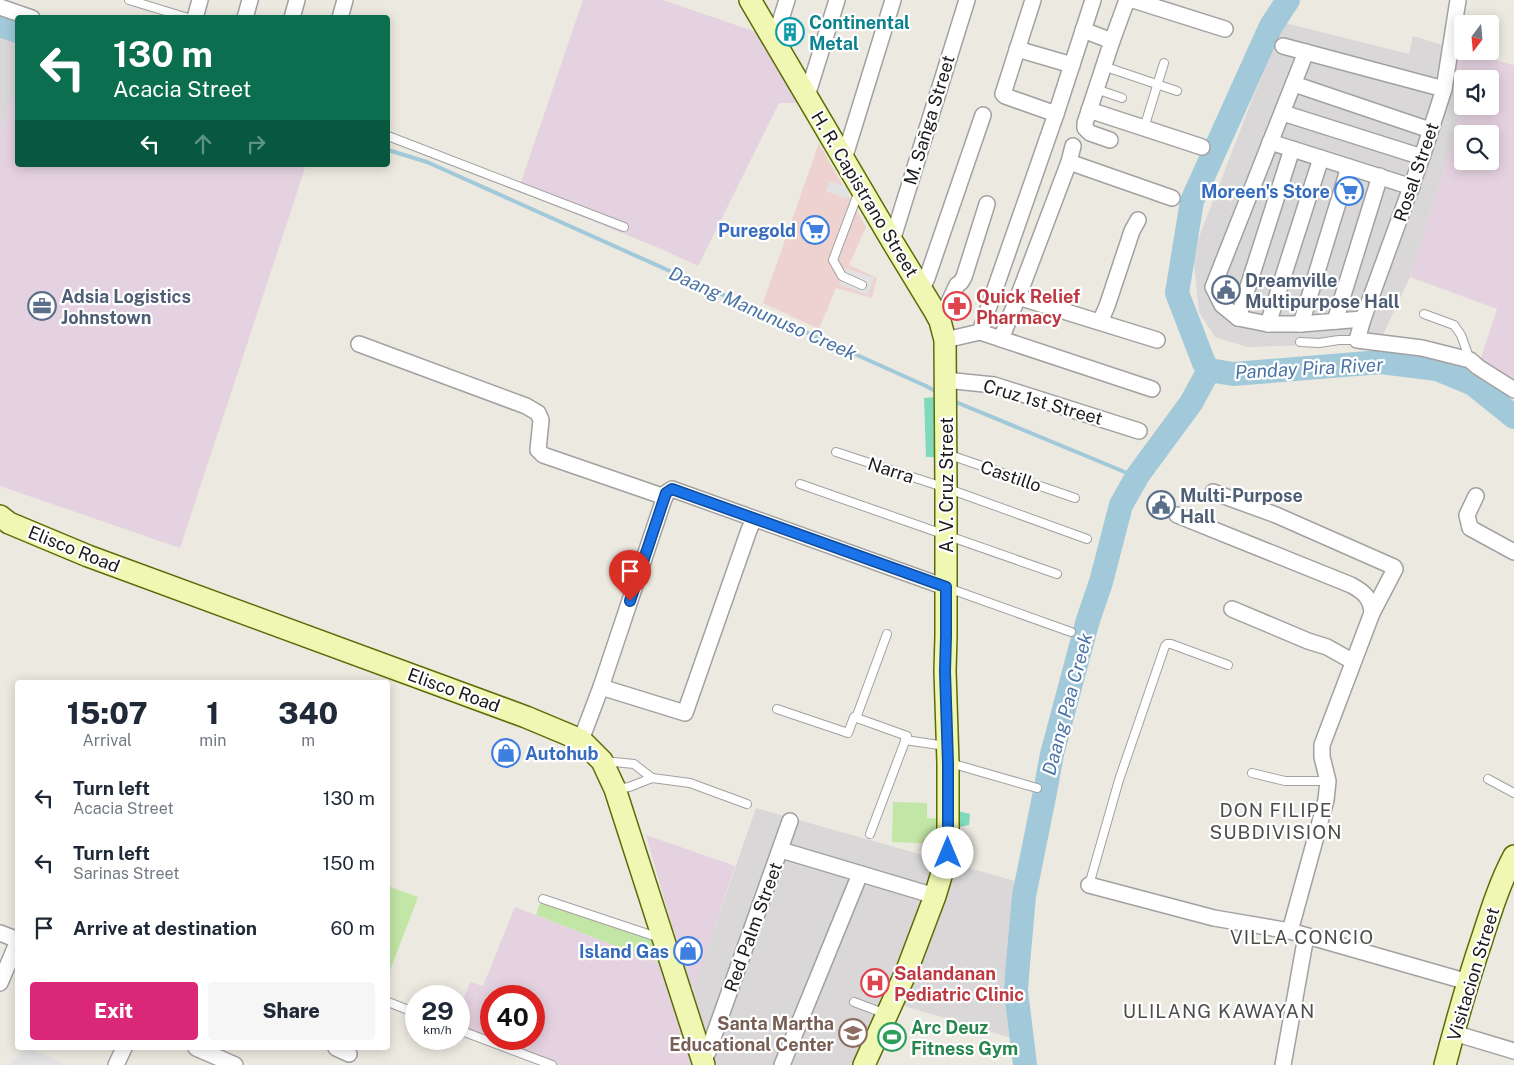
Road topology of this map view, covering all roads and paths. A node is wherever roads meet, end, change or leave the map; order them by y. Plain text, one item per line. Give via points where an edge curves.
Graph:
1 (129, 0) edge
2 (200, 0) edge
3 (250, 0) edge
4 (297, 0) edge
5 (345, 0) edge
6 (750, 0) edge
7 (787, 0) edge
8 (837, 0) edge
9 (893, 0) edge
10 (966, 0) edge
11 (1033, 0) edge
12 (1093, 0) edge
13 (1127, 0) edge
14 (1133, 0) edge
15 (1458, 0) edge
16 (0, 7) edge
17 (23, 15) edge
18 (178, 15) edge
19 (196, 15) edge
20 (246, 15) edge
21 (293, 15) edge
22 (341, 15) edge
23 (1083, 30) junction
24 (1225, 30) dead end
25 (774, 41) junction
26 (1112, 41) junction
27 (1283, 46) dead end
28 (1017, 50) junction
29 (1306, 52) junction
30 (1164, 63) dead end
31 (1072, 65) junction
32 (1103, 66) junction
33 (1294, 84) junction
34 (1158, 85) junction
35 (1096, 89) junction
36 (1444, 89) junction
37 (1177, 90) dead end
38 (807, 96) junction
39 (1122, 98) dead end
40 (1088, 110) junction
41 (1283, 113) junction
42 (1056, 114) junction
43 (983, 115) dead end
44 (1144, 128) junction
45 (1430, 130) junction
46 (390, 137) edge
47 (1110, 140) dead end
48 (1270, 142) junction
49 (1073, 146) dead end
50 (1202, 147) dead end
51 (1292, 148) junction
52 (1422, 157) junction
53 (1321, 158) junction
54 (844, 159) junction
55 (1069, 162) junction
56 (1349, 167) junction
57 (1380, 176) junction
58 (860, 187) junction
59 (1412, 187) junction
60 (1172, 198) dead end
61 (987, 204) dead end
62 (1138, 220) dead end
63 (624, 227) dead end
64 (892, 241) junction
65 (862, 285) dead end
66 (922, 289) junction
67 (1018, 297) junction
68 (1424, 314) dead end
69 (1238, 318) junction
70 (1362, 319) junction
71 (1335, 321) junction
72 (1100, 322) junction
73 (1268, 324) junction
74 (1301, 324) junction
75 (942, 330) junction
76 (980, 332) junction
77 (1001, 339) junction
78 (1157, 340) dead end
79 (1357, 340) junction
80 (1300, 342) dead end
81 (359, 344) dead end
82 (1470, 360) junction
83 (1152, 390) dead end
84 (1514, 390) edge
85 (945, 391) junction
86 (1139, 431) dead end
87 (836, 452) dead end
88 (946, 454) junction
89 (800, 484) dead end
90 (946, 488) junction
91 (1213, 492) dead end
92 (669, 493) junction
93 (1476, 496) dead end
94 (1075, 498) dead end
95 (1177, 514) dead end
96 (754, 519) junction
97 (5, 524) edge
98 (946, 535) junction
99 (1087, 539) dead end
100 (1514, 552) edge
101 (1057, 574) dead end
102 (946, 587) junction
103 (1232, 609) dead end
104 (1372, 613) junction
105 (1072, 632) dead end
106 (886, 634) dead end
107 (1352, 662) junction
108 (1228, 665) dead end
109 (601, 687) junction
110 (777, 708) dead end
111 (856, 718) junction
112 (581, 740) junction
113 (905, 740) junction
114 (948, 755) junction
115 (602, 761) junction
116 (1252, 773) dead end
117 (652, 778) junction
118 (1488, 779) dead end
119 (1328, 781) junction
120 (1038, 788) dead end
121 (615, 789) junction
122 (1514, 793) edge
123 (747, 804) dead end
124 (790, 822) dead end
125 (870, 834) dead end
126 (781, 850) junction
127 (1514, 856) edge
128 (860, 874) junction
129 (1089, 885) joint
130 (935, 896) junction
131 (544, 899) dead end
132 (1290, 931) junction
133 (0, 933) edge
134 (1306, 936) junction
135 (15, 940) edge
136 (663, 940) junction
137 (15, 948) edge
138 (1468, 982) junction
139 (0, 983) edge
140 (854, 1002) dead end
141 (390, 1003) edge
142 (405, 1009) edge
143 (888, 1015) junction
144 (1454, 1033) junction
145 (470, 1034) edge
146 (123, 1050) edge
147 (201, 1050) edge
148 (1514, 1050) edge
149 (702, 1062) edge
150 (116, 1065) edge
151 (235, 1065) edge
152 (552, 1065) edge
153 (782, 1065) edge
154 (864, 1065) edge
155 (1283, 1065) edge
156 (1445, 1065) edge

1 - 18 lane
2 - 19 street
3 - 20 street
4 - 21 street
5 - 22 street
6 - 25 main road, H. R. Capistrano Street
7 - 25 street
8 - 38 street
9 - 54 street
10 - 64 street, M. Sañga Street
11 - 28 street
12 - 23 street
13 - 26 street
14 - 24 street
15 - 36 street, Rosal Street
16 - 17 street
23 - 26 street
23 - 31 street
25 - 38 main road, H. R. Capistrano Street
26 - 32 street
27 - 29 street
28 - 31 street
28 - 42 street via 1004,95
29 - 33 street
29 - 36 street
30 - 34 lane
31 - 42 street
32 - 34 lane
32 - 35 street
33 - 41 street
33 - 45 street
34 - 37 lane
34 - 44 lane
35 - 39 lane
35 - 40 street
36 - 45 street, Rosal Street
38 - 54 main road, H. R. Capistrano Street
40 - 44 street
40 - 47 street via 1085,128
41 - 48 street
41 - 52 street
42 - 76 street
43 - 66 street
44 - 50 street
45 - 52 street, Rosal Street
46 - 63 lane
48 - 51 street
48 - 69 street via 1213,287 1222,305
49 - 55 street
51 - 53 street
51 - 69 street
52 - 59 street, Rosal Street
53 - 56 street
53 - 73 street
54 - 58 main road, H. R. Capistrano Street
55 - 60 street
55 - 67 street
56 - 57 street
56 - 74 street
57 - 59 street
57 - 71 street
58 - 64 main road, H. R. Capistrano Street
58 - 65 lane via 833,260 842,276
59 - 70 street, Rosal Street
61 - 75 street via 964,277 956,285
62 - 72 street
64 - 66 main road, H. R. Capistrano Street
66 - 75 main road, H. R. Capistrano Street
67 - 72 street
67 - 77 street
68 - 82 lane via 1454,325
69 - 73 street
70 - 71 street
70 - 79 street, Rosal Street
71 - 74 street
72 - 78 street
73 - 74 street
75 - 76 street
75 - 85 main road, H. R. Capistrano Street
76 - 77 street
77 - 83 street
79 - 80 lane
79 - 82 street via 1422,348
81 - 92 street via 538,413 541,420 538,450 544,455
82 - 84 street
85 - 86 street, Cruz 1st Street via 994,385
85 - 88 main road, A. V. Cruz Street
87 - 90 lane, Narra
88 - 90 main road, A. V. Cruz Street
88 - 94 lane, Castillo
89 - 98 lane
90 - 98 main road, A. V. Cruz Street
90 - 99 lane, Narra
91 - 104 street via 1276,515 1394,567
92 - 96 street
92 - 109 street
93 - 100 street via 1467,515 1470,528
95 - 104 street via 1351,585 1366,594
96 - 102 street
96 - 109 street via 685,713
97 - 112 main road, Elisco Road via 150,584 526,716
98 - 101 lane
98 - 102 main road, A. V. Cruz Street
102 - 105 lane
102 - 114 main road, A. V. Cruz Street
103 - 107 street via 1327,647
104 - 107 street
106 - 111 lane
107 - 119 street via 1322,745
108 - 129 lane via 1169,643 1165,646 1119,780
109 - 112 street
110 - 111 lane via 848,733
111 - 113 lane via 906,736
112 - 115 main road, Elisco Road
113 - 114 lane
113 - 125 lane
114 - 120 lane
114 - 130 main road, A. V. Cruz Street via 948,853
115 - 117 lane via 634,764
115 - 121 main road, Elisco Road
116 - 119 lane via 1284,781
117 - 121 lane
117 - 123 lane via 690,783
118 - 122 lane
119 - 132 street via 1326,800
121 - 136 main road, Elisco Road
124 - 126 street, Red Palm Street
126 - 128 street
126 - 149 street, Red Palm Street
127 - 138 main road, Visitacion Street via 1487,922
128 - 130 street
128 - 153 street
129 - 132 street via 1214,918
130 - 143 main road, A. V. Cruz Street via 912,971
131 - 136 lane
132 - 134 street
133 - 135 street
134 - 138 street
134 - 155 street
136 - 149 main road, Elisco Road
137 - 139 street
138 - 144 main road, Visitacion Street
140 - 143 lane
141 - 142 lane
143 - 154 main road, A. V. Cruz Street
144 - 148 street
144 - 156 main road, Visitacion Street
145 - 152 lane
146 - 150 street
147 - 151 street

